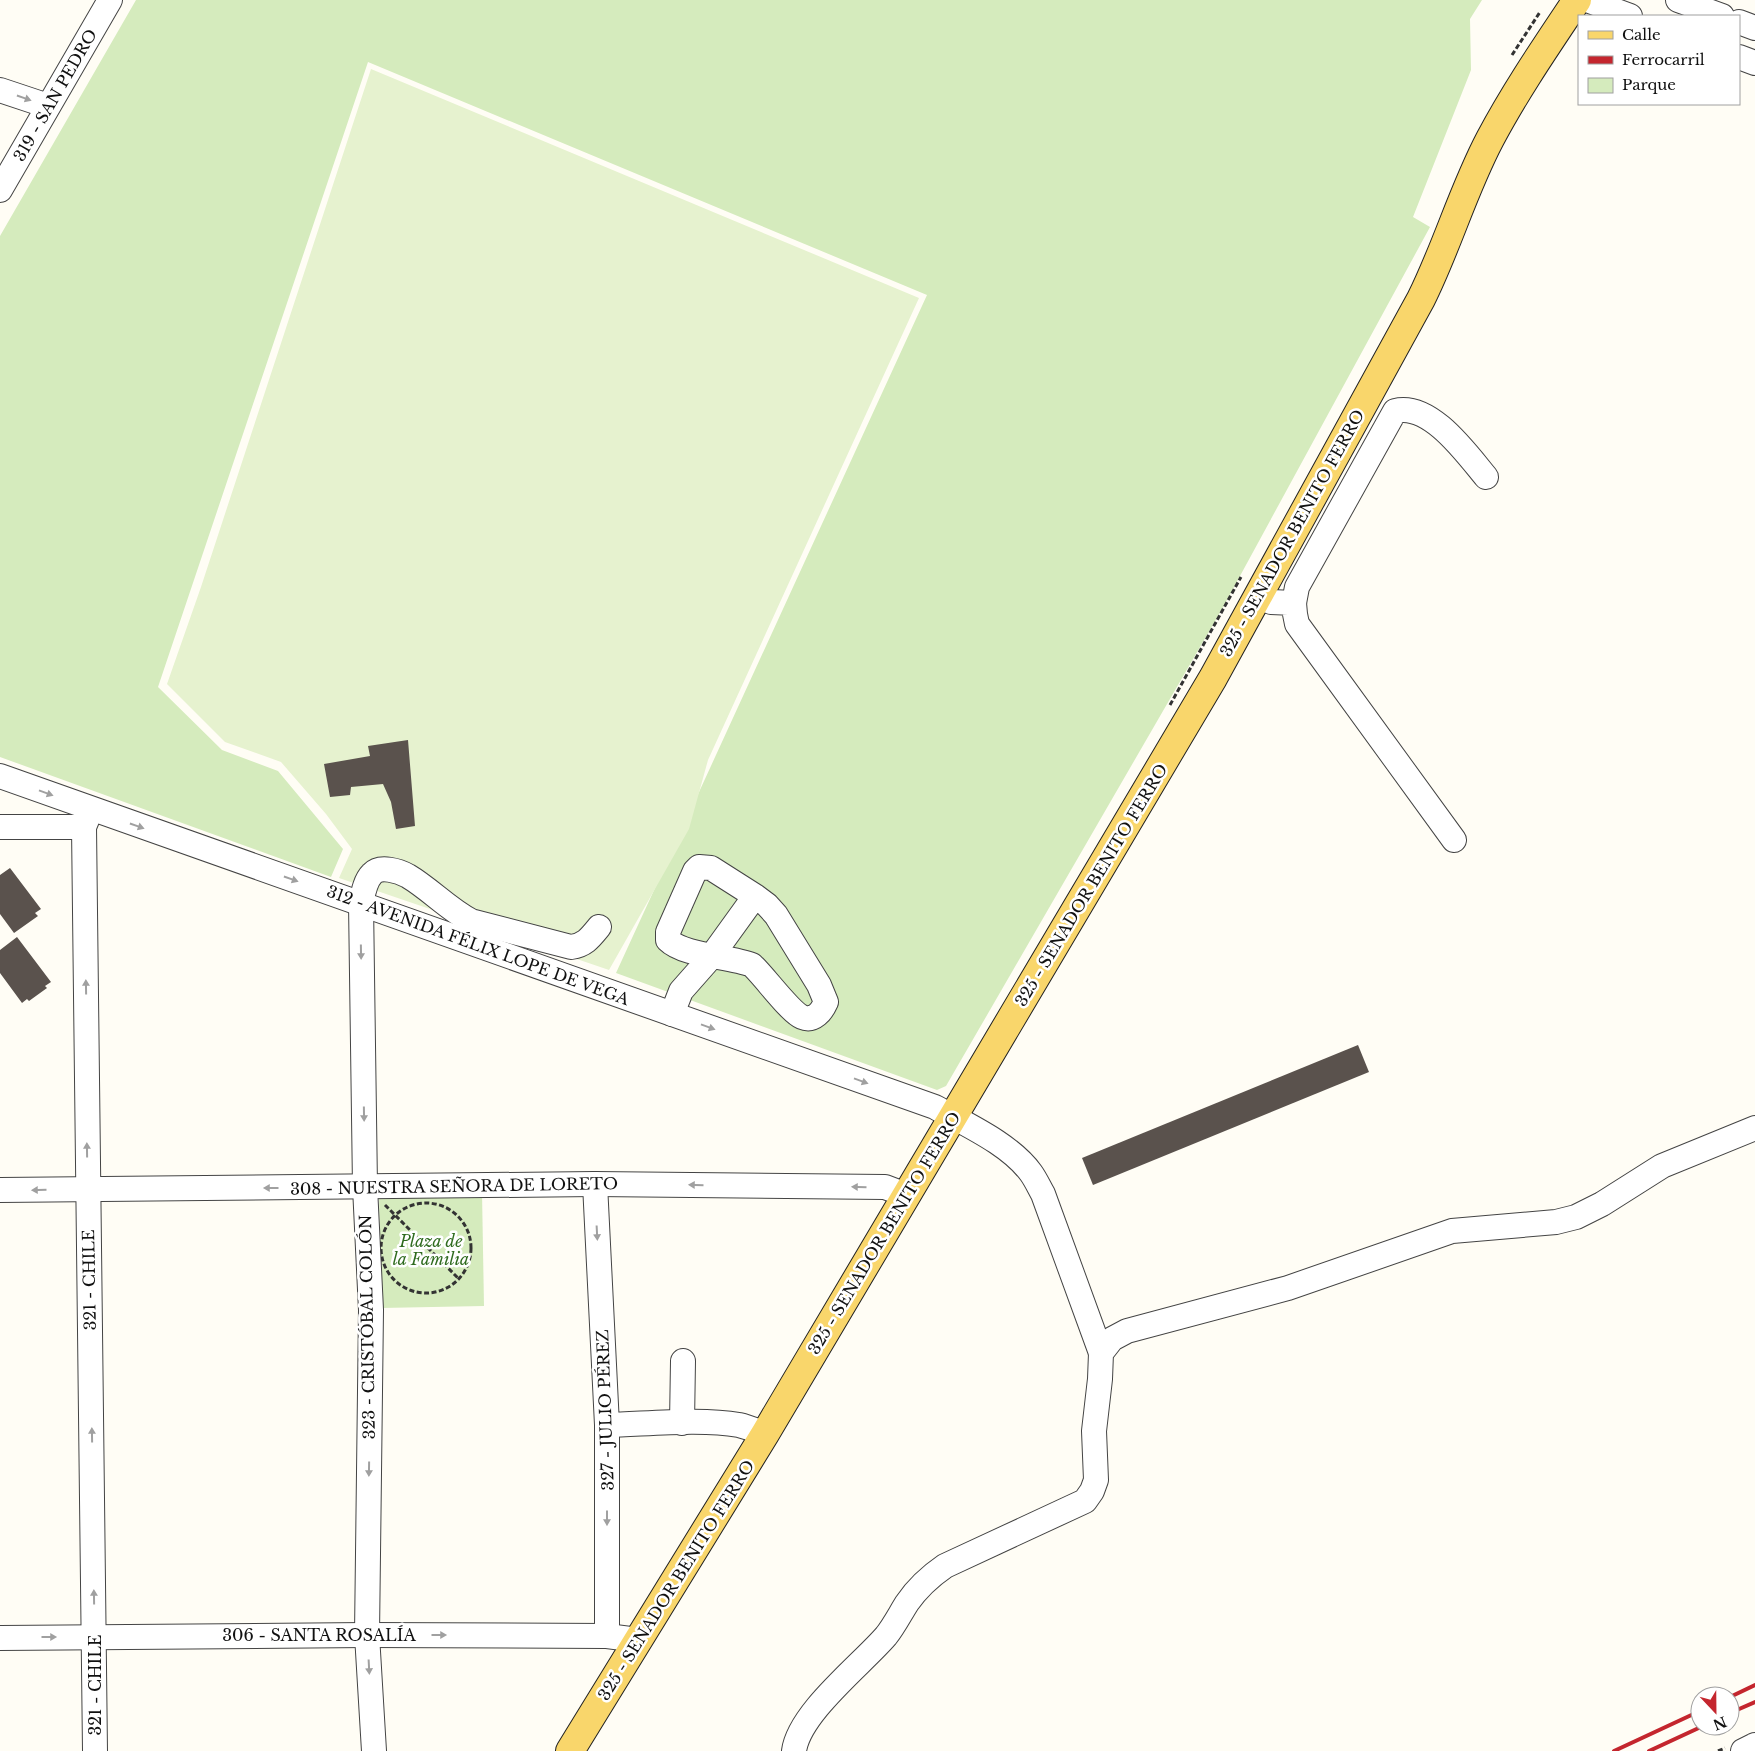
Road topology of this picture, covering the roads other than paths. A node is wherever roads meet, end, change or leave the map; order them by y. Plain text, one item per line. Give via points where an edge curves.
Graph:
1 (110, 0) edge
2 (1578, 0) edge
3 (1587, 0) edge
4 (1678, 0) edge
5 (1627, 15) edge
6 (1719, 15) edge
7 (1740, 22) edge
8 (1755, 28) edge
9 (1740, 57) edge
10 (1755, 63) edge
11 (0, 90) edge
12 (48, 106) junction
13 (0, 190) edge
14 (1486, 477) dead end
15 (1250, 586) junction
16 (1294, 603) junction
17 (0, 776) edge
18 (88, 818) junction
19 (0, 827) edge
20 (1454, 840) dead end
21 (755, 896) junction
22 (360, 903) junction
23 (599, 927) dead end
24 (711, 956) junction
25 (672, 1014) junction
26 (953, 1118) junction
27 (1755, 1128) edge
28 (595, 1184) junction
29 (365, 1187) junction
30 (88, 1189) junction
31 (0, 1190) edge
32 (906, 1194) junction
33 (1101, 1353) junction
34 (683, 1361) dead end
35 (682, 1422) junction
36 (607, 1425) junction
37 (765, 1434) junction
38 (367, 1635) junction
39 (607, 1636) junction
40 (95, 1637) junction
41 (0, 1638) edge
42 (638, 1640) junction
43 (1755, 1745) edge
44 (95, 1751) edge
45 (374, 1751) edge
46 (570, 1751) edge
47 (794, 1751) edge
48 (1742, 1751) edge

1 - 12 street, 319 - SAN PEDRO
2 - 15 main road, 325 - SENADOR BENITO FERRO via 1530,71 1490,139 1421,299
3 - 5 street
4 - 6 street
7 - 8 street
9 - 10 street
11 -> 12 street
12 - 13 street, 319 - SAN PEDRO
14 - 16 street via 1443,428 1410,411 1394,410 1297,587
15 - 16 street via 1270,602
15 - 26 main road, 325 - SENADOR BENITO FERRO via 1208,687
16 - 20 street via 1298,624
17 -> 18 street, 312 - AVENIDA FÉLIX LOPE DE VEGA
18 - 19 street
18 -> 22 street, 312 - AVENIDA FÉLIX LOPE DE VEGA
30 -> 18 street, 321 - CHILE
21 - 24 street
21 - 24 street via 711,868 699,867 694,871 668,932 668,940 673,945
21 - 24 street via 776,915 818,985 826,1002 822,1012 814,1018 803,1018 752,965
22 - 23 street via 372,874 382,869 408,876 471,921 571,947 581,946
22 - 25 street, 312 - AVENIDA FÉLIX LOPE DE VEGA
22 -> 29 street, 323 - CRISTÓBAL COLÓN
24 - 25 street via 681,991
25 -> 26 street, 312 - AVENIDA FÉLIX LOPE DE VEGA via 935,1107
26 - 32 main road, 325 - SENADOR BENITO FERRO
26 - 33 street, 312 - AVENIDA FÉLIX LOPE DE VEGA via 1004,1148 1032,1174 1043,1194
27 - 33 street via 1662,1166 1576,1217 1556,1222 1452,1231 1288,1288 1127,1331 1112,1339
28 - 29 street, 308 - NUESTRA SEÑORA DE LORETO
32 -> 28 street, 308 - NUESTRA SEÑORA DE LORETO via 885,1187
28 -> 36 street, 327 - JULIO PÉREZ
29 -> 30 street, 308 - NUESTRA SEÑORA DE LORETO
29 -> 38 street, 323 - CRISTÓBAL COLÓN via 370,1310
30 -> 31 street, 308 - NUESTRA SEÑORA DE LORETO
40 -> 30 street, 321 - CHILE
32 - 37 main road, 325 - SENADOR BENITO FERRO
33 - 47 street via 1094,1431 1096,1480 1092,1492 1085,1501 944,1566 926,1579 887,1635 813,1713 795,1741
34 - 35 street
35 - 36 street
35 - 37 street via 724,1423
36 -> 39 street, 327 - JULIO PÉREZ
37 - 42 main road, 325 - SENADOR BENITO FERRO
38 -> 39 street, 306 - SANTA ROSALÍA
38 - 40 street, 306 - SANTA ROSALÍA
38 -> 45 street, 323 - CRISTÓBAL COLÓN
39 - 42 street, 306 - SANTA ROSALÍA
41 -> 40 street, 306 - SANTA ROSALÍA
40 - 44 street, 321 - CHILE
42 - 46 main road, 325 - SENADOR BENITO FERRO
43 - 48 street

